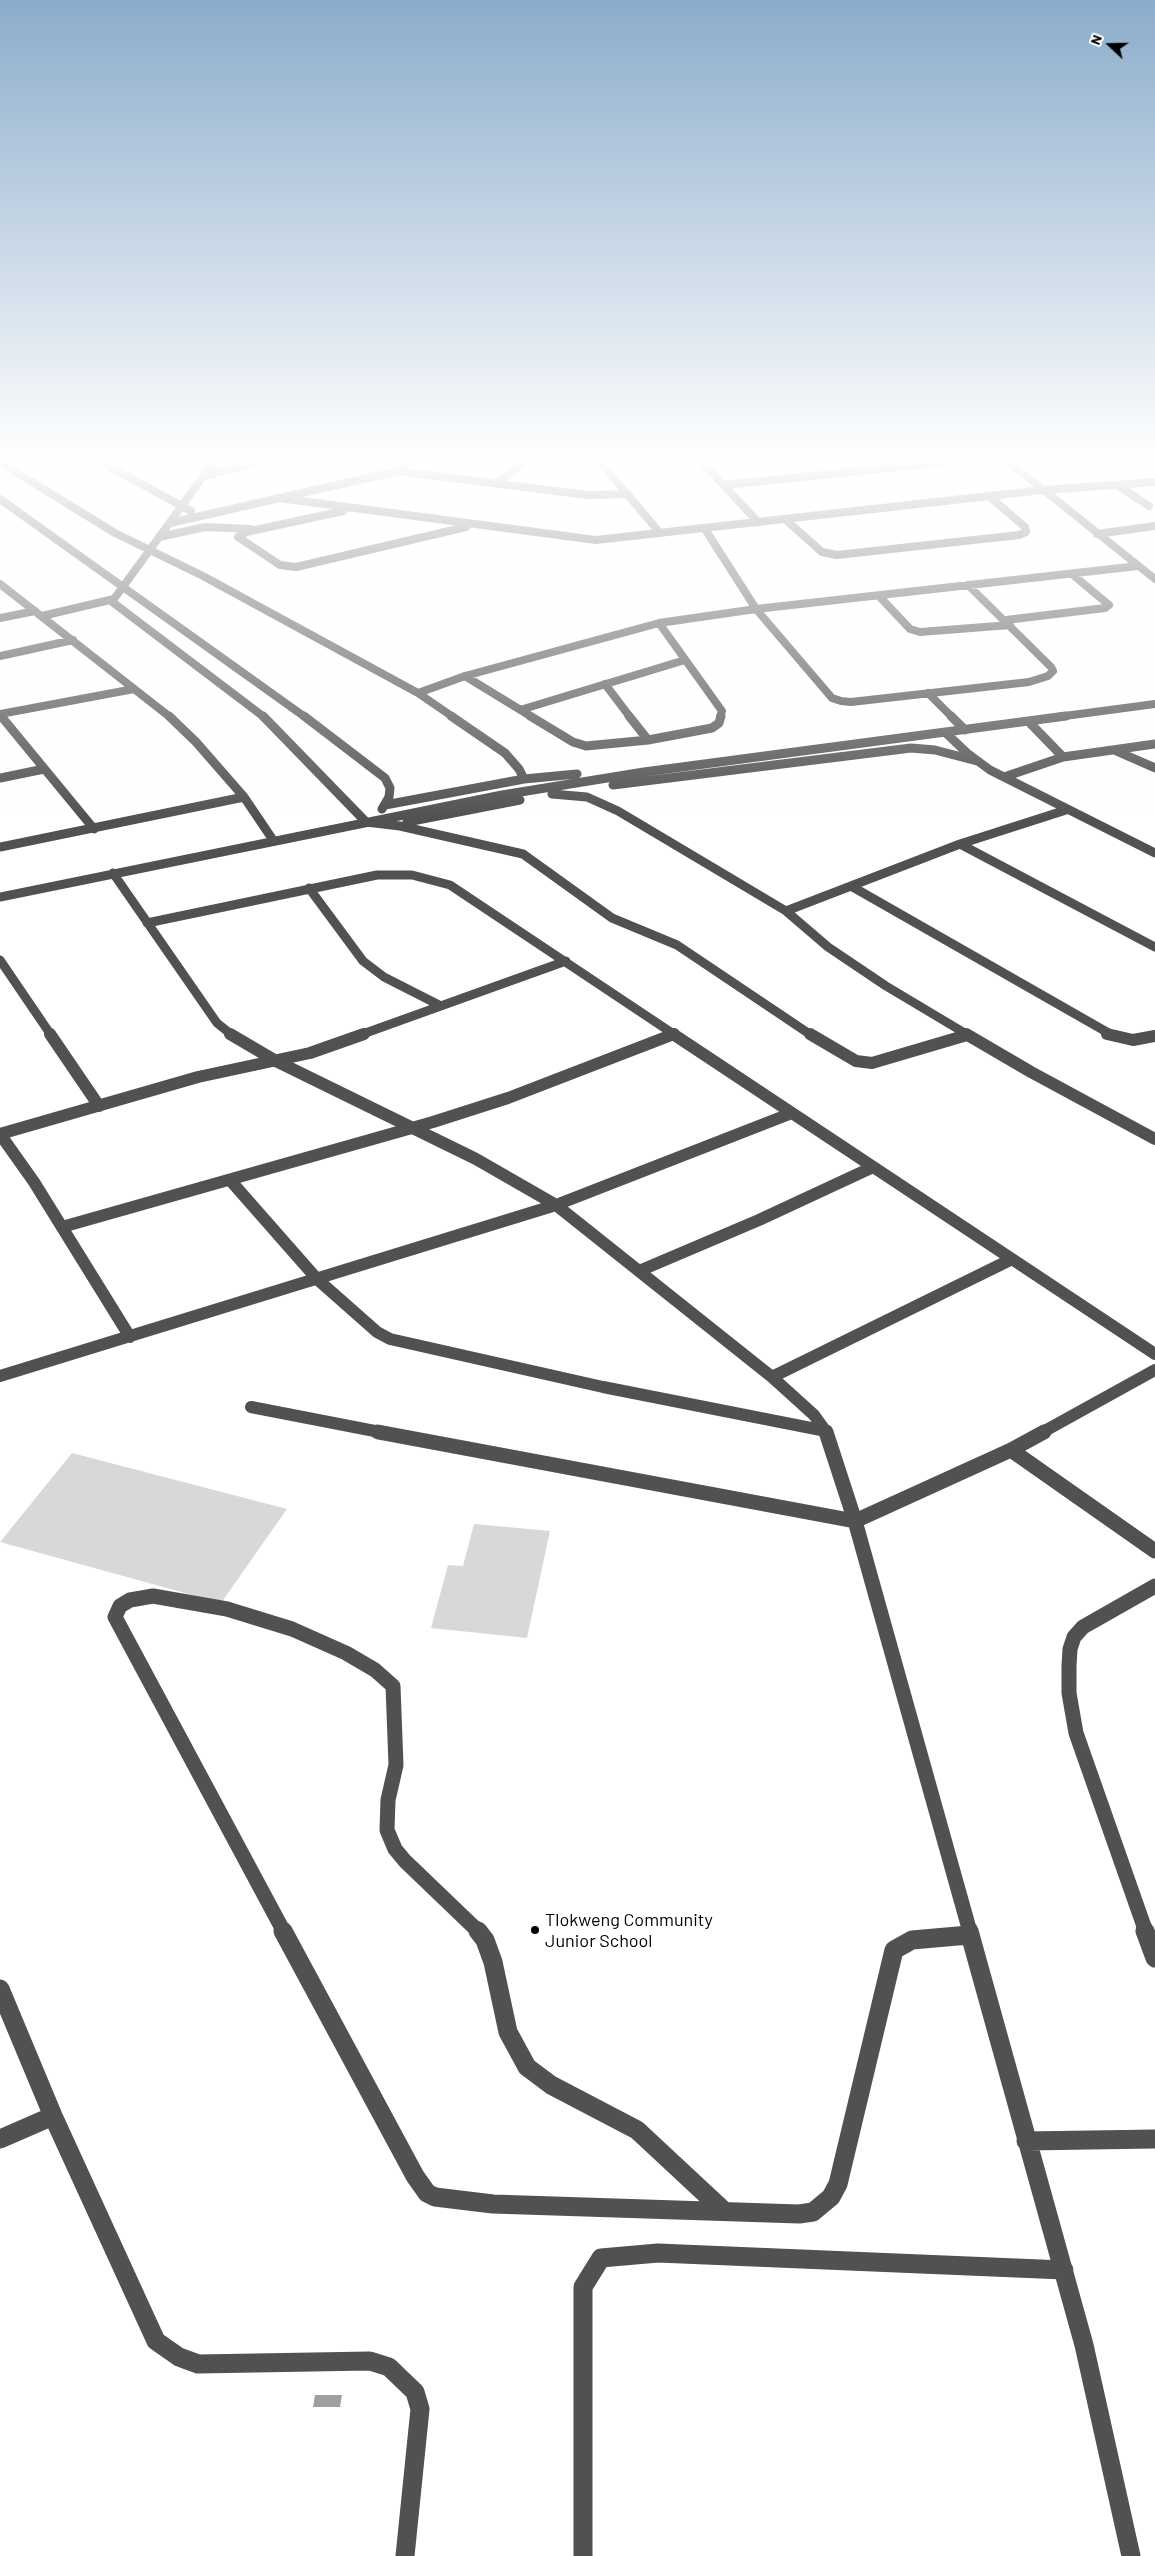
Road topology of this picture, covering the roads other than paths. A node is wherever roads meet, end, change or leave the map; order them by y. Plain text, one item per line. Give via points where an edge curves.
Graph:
1 (114, 582) edge
2 (126, 582) edge
3 (211, 582) edge
4 (739, 582) edge
5 (994, 582) edge
6 (1082, 582) edge
7 (0, 584) edge
8 (968, 585) junction
9 (122, 588) junction
10 (879, 596) junction
11 (111, 601) junction
12 (756, 610) junction
13 (39, 614) junction
14 (0, 618) edge
15 (1008, 622) junction
16 (659, 623) junction
17 (73, 640) junction
18 (0, 656) edge
19 (685, 660) junction
20 (465, 676) junction
21 (605, 684) junction
22 (134, 689) junction
23 (418, 693) junction
24 (928, 693) junction
25 (1155, 704) edge
26 (520, 710) junction
27 (0, 715) edge
28 (1029, 722) junction
29 (962, 727) junction
30 (946, 733) junction
31 (648, 740) junction
32 (1155, 744) edge
33 (1114, 750) junction
34 (1063, 757) junction
35 (977, 761) junction
36 (1155, 768) edge
37 (44, 769) junction
38 (1004, 777) junction
39 (0, 778) edge
40 (524, 779) junction
41 (552, 794) junction
42 (244, 797) junction
43 (385, 805) junction
44 (1066, 810) junction
45 (370, 822) junction
46 (94, 829) junction
47 (274, 840) junction
48 (960, 844) junction
49 (0, 847) edge
50 (1155, 853) edge
51 (113, 873) junction
52 (851, 886) junction
53 (309, 888) junction
54 (0, 897) edge
55 (786, 911) junction
56 (147, 923) junction
57 (1155, 947) edge
58 (0, 960) edge
59 (566, 961) junction
60 (441, 1006) junction
61 (674, 1034) junction
62 (967, 1034) junction
63 (1155, 1036) edge
64 (276, 1061) junction
65 (99, 1106) junction
66 (792, 1113) junction
67 (413, 1128) junction
68 (0, 1134) edge
69 (1155, 1139) edge
70 (873, 1167) junction
71 (230, 1180) junction
72 (556, 1205) junction
73 (62, 1228) junction
74 (1012, 1259) junction
75 (640, 1271) junction
76 (317, 1279) junction
77 (130, 1337) junction
78 (1155, 1354) edge
79 (1155, 1370) edge
80 (0, 1376) edge
81 (772, 1377) junction
82 (251, 1406) dead end
83 (826, 1431) junction
84 (1011, 1450) junction
85 (855, 1521) junction
86 (1155, 1551) edge
87 (1155, 1586) edge
88 (969, 1935) junction
89 (1155, 1958) edge
90 (0, 1989) edge
91 (53, 2116) junction
92 (0, 2139) edge
93 (1155, 2139) edge
94 (1026, 2141) junction
95 (724, 2211) junction
96 (1064, 2270) junction
97 (405, 2556) edge
98 (582, 2556) edge
99 (1131, 2556) edge

1 - 9 street
2 - 9 street
3 - 23 street
4 - 12 street
5 - 8 street
6 - 15 street via 1109,605
7 - 13 street
8 - 10 street
8 - 15 street
9 - 11 street
9 - 43 street via 300,713 385,778 390,788
10 - 12 street
10 - 15 street via 910,629 916,631
11 - 13 street
11 - 45 street via 256,709
12 - 16 street
12 - 24 street via 832,698 851,702
13 - 14 street
13 - 17 street
15 - 24 street via 1052,667 1053,672 1029,682
16 - 19 street
16 - 20 street
17 - 18 street
17 - 22 street
19 - 21 street
19 - 31 street via 722,711 722,717 712,728 701,732
20 - 23 street
20 - 26 street
21 - 26 street
21 - 31 street
22 - 27 street
22 - 42 street via 179,725
23 - 40 street via 505,753
24 - 29 street
25 - 28 street
26 - 31 street via 579,744 599,746
27 - 37 street
28 - 29 street
28 - 34 street
29 - 30 street
29 - 40 street
30 - 35 street
30 - 45 street via 585,781
32 - 33 street
33 - 34 street
33 - 36 street
34 - 38 street
35 - 38 street
35 - 41 street via 934,750 910,748
37 - 39 street
37 - 46 street
38 - 44 street
40 - 43 street
41 - 45 street via 417,820
41 - 55 street via 587,797 618,811
42 - 46 street
42 - 47 street
43 - 45 street
44 - 48 street
44 - 50 street
45 - 47 street
45 - 62 street via 523,854 612,918 677,945 856,1061 872,1063
46 - 49 street
47 - 51 street
48 - 52 street
48 - 57 street
51 - 54 street
51 - 56 street
52 - 55 street
52 - 63 street via 1108,1034 1133,1040
53 - 56 street
53 - 59 street via 377,875 433,879 450,885
53 - 60 street via 363,961 384,977
55 - 62 street via 828,947
56 - 64 street via 220,1027
58 - 65 street
59 - 60 street
59 - 61 street
60 - 64 street via 346,1041
61 - 66 street
61 - 67 street via 508,1098
62 - 69 street
64 - 65 street via 198,1077
64 - 67 street
65 - 68 street
66 - 70 street
66 - 72 street
67 - 71 street
67 - 72 street
68 - 73 street
70 - 74 street
70 - 75 street
71 - 73 street
71 - 76 street
72 - 75 street
72 - 76 street
73 - 77 street
74 - 78 street
74 - 81 street
75 - 81 street
76 - 77 street
76 - 83 street via 377,1332 402,1344
77 - 80 street
79 - 84 street
81 - 83 street via 814,1415
82 - 85 street
83 - 85 street
84 - 85 street
84 - 86 street
85 - 88 street
87 - 89 street via 1083,1627 1074,1637 1070,1649 1069,1693 1076,1733
88 - 94 street
88 - 95 street via 912,1940 894,1950 838,2184 831,2197 813,2212 798,2214
90 - 91 street
91 - 92 street
91 - 97 street via 156,2342 198,2364 370,2361 389,2367 415,2392 420,2409
93 - 94 street
94 - 96 street
95 - 95 street via 637,2130 551,2086 527,2067 518,2054 508,2032 493,1962 484,1940 477,1929 394,1849 387,1830 388,1800 396,1766 393,1686 375,1670 346,1653 292,1629 228,1609 153,1596 130,1600 120,1606 115,1617 420,2186 427,2193 444,2199 493,2204
96 - 98 street via 658,2252 601,2258 582,2287
96 - 99 street

